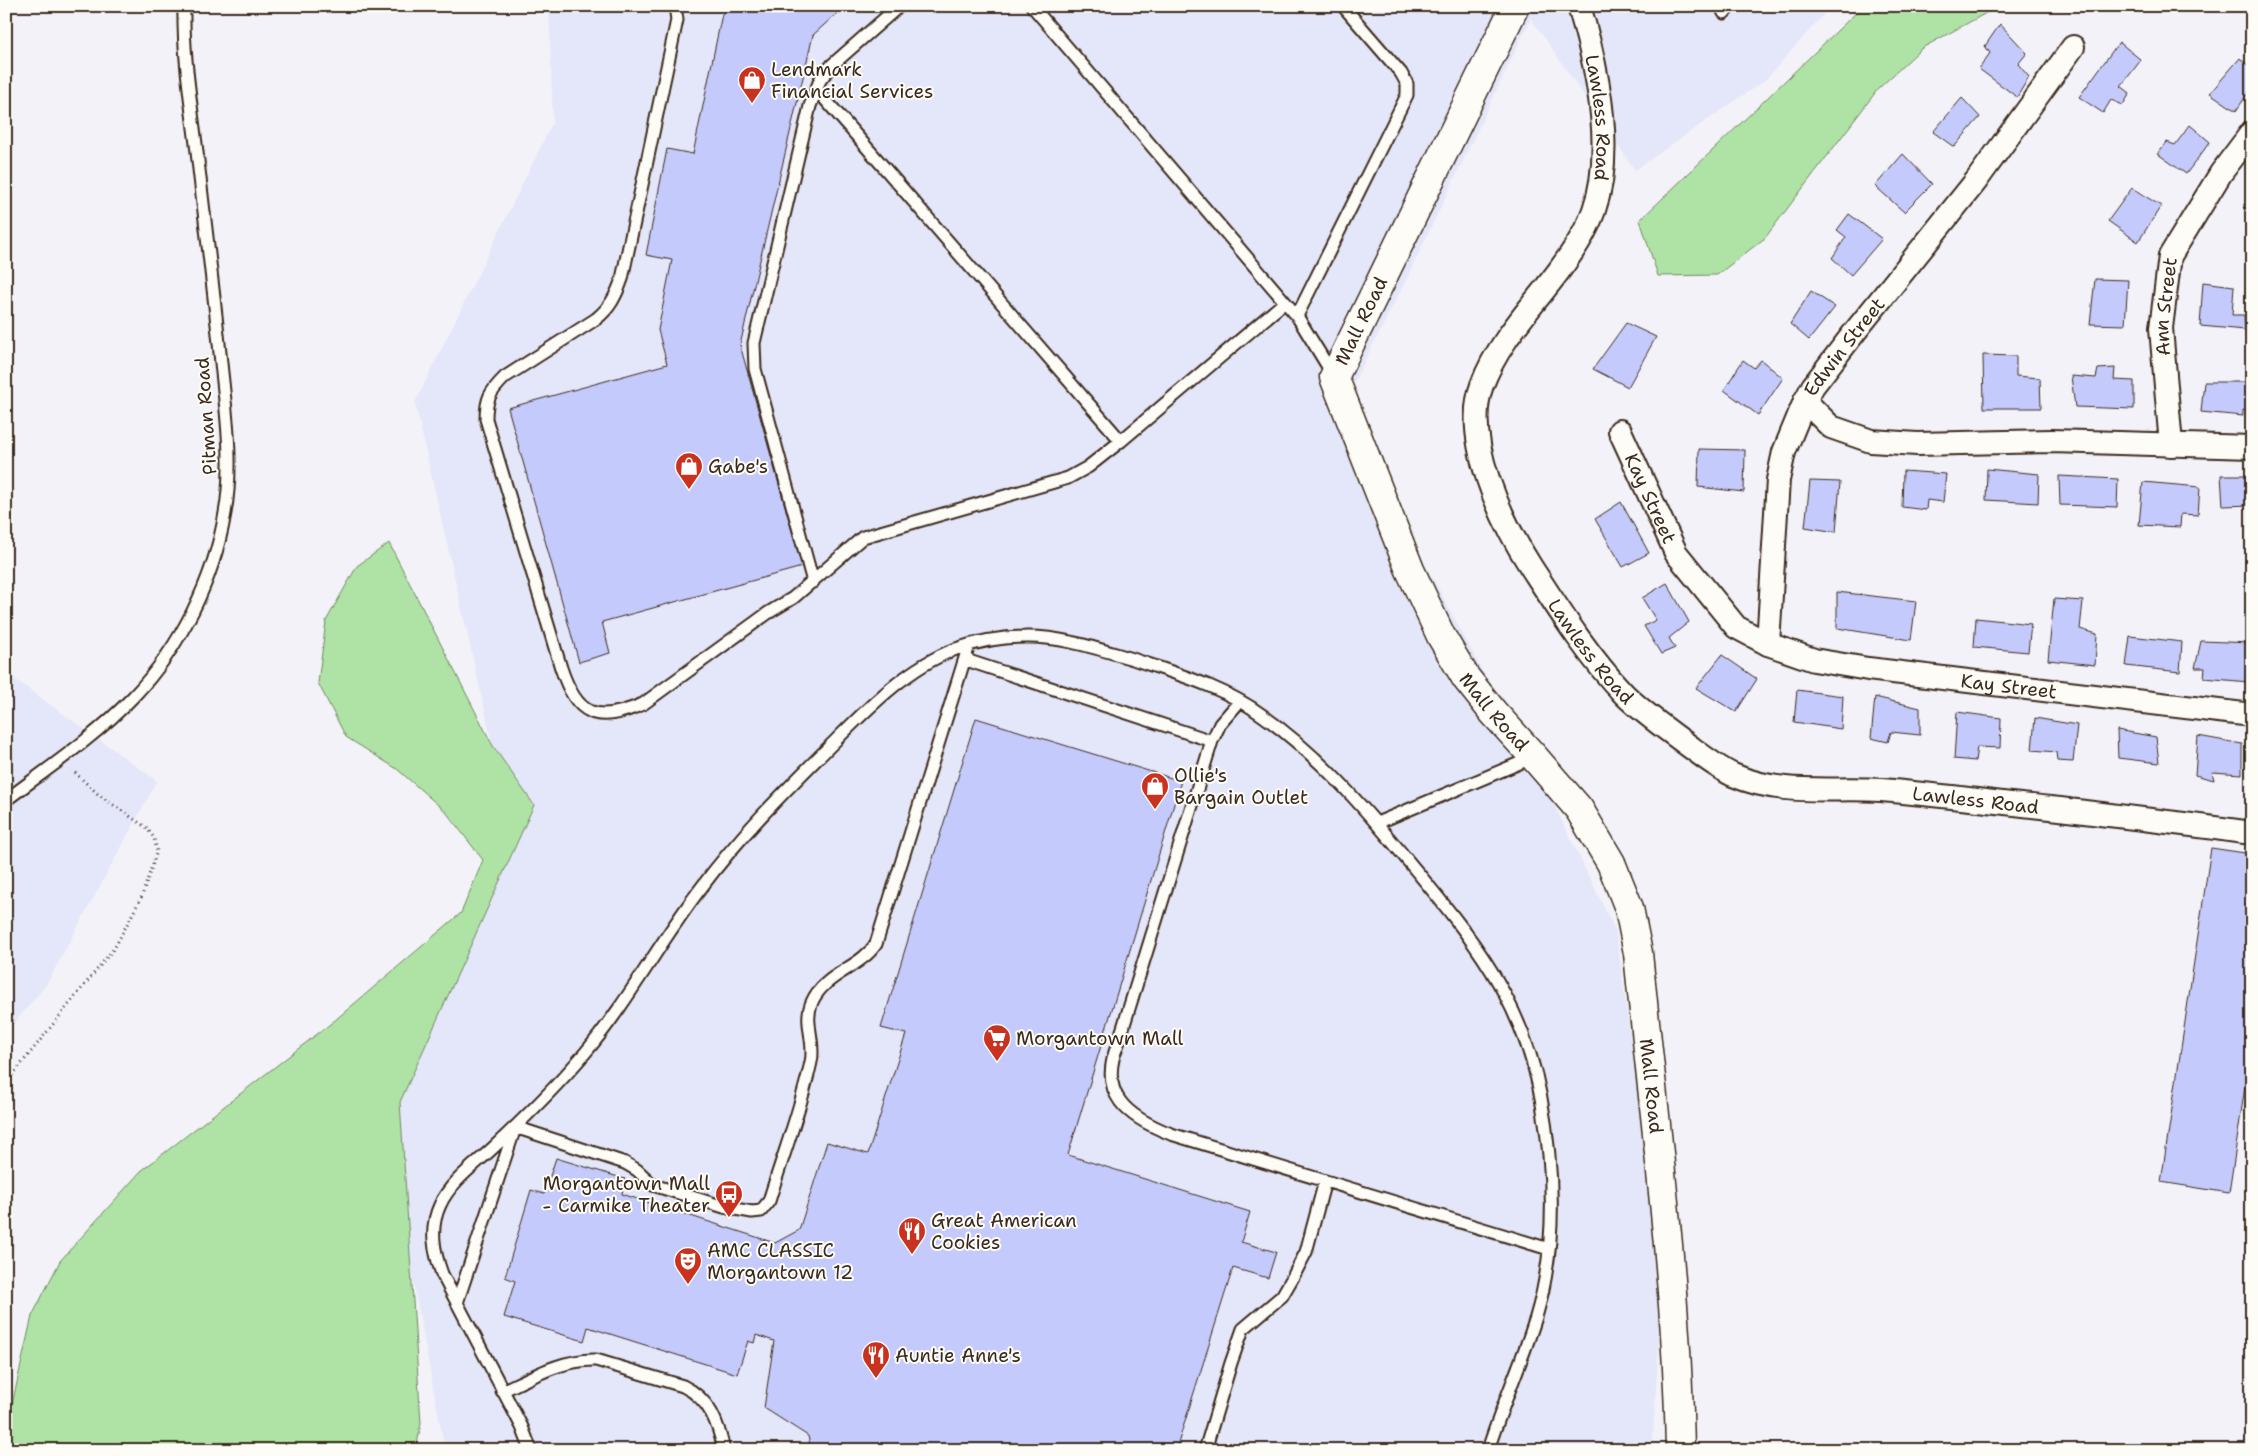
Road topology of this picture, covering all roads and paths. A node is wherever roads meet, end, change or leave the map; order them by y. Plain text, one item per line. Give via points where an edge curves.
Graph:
1 (184, 6) edge
2 (675, 6) edge
3 (899, 6) edge
4 (1032, 6) edge
5 (1343, 6) edge
6 (1514, 6) edge
7 (1579, 6) edge
8 (1721, 6) edge
9 (1731, 6) edge
10 (2073, 47) dead end
11 (816, 90) junction
12 (2252, 132) edge
13 (1285, 302) junction
14 (1297, 316) junction
15 (1334, 376) junction
16 (1804, 402) junction
17 (1620, 432) dead end
18 (1121, 441) junction
19 (2171, 445) junction
20 (2252, 447) edge
21 (813, 582) junction
22 (1768, 644) junction
23 (969, 645) junction
24 (966, 660) junction
25 (1240, 702) junction
26 (2252, 716) edge
27 (1212, 742) junction
28 (1534, 756) junction
29 (62, 758) junction
30 (6, 800) edge
31 (1377, 823) junction
32 (2252, 833) edge
33 (6, 1083) edge
34 (515, 1127) junction
35 (1324, 1181) junction
36 (1549, 1248) junction
37 (457, 1303) junction
38 (502, 1391) junction
39 (531, 1450) edge
40 (724, 1450) edge
41 (1205, 1450) edge
42 (1488, 1450) edge
43 (1680, 1450) edge

1 - 29 lane, Pitman Road via 185,58 229,438 226,513 206,580 175,642 134,696
2 - 21 lane via 677,20 616,296 596,319 505,376 486,402 486,419 568,687 577,702 589,712 604,715 624,712 643,704
3 - 11 lane via 832,65
4 - 13 lane
5 - 14 lane via 1401,73 1407,84 1408,96
6 - 15 street, Mall Road
7 - 32 street, Lawless Road via 1596,77 1604,140 1603,171 1594,210 1579,241 1495,359 1481,388 1477,422 1482,458 1517,545 1554,603 1624,694 1700,754 1731,774 1766,786 1887,791
8 - 9 lane via 1724,13
10 - 16 street, Edwin Street via 1976,181 1813,386
11 - 18 lane
11 - 21 lane via 754,343 755,369
12 - 19 street, Ann Street via 2170,256 2161,328
13 - 14 lane
13 - 18 lane
14 - 15 lane
15 - 28 street, Mall Road via 1410,570 1440,636 1492,712
16 - 19 street, Edwin Street via 1831,427 1870,441
16 - 22 street via 1784,452 1778,480
17 - 22 street, Kay Street via 1676,552 1736,627
18 - 21 lane via 1068,478 863,537
19 - 20 street, Edwin Street
22 - 26 street, Kay Street via 1814,660 1868,669
23 - 24 lane
23 - 25 lane via 993,638 1030,636 1061,640 1172,672 1219,690
23 - 34 lane via 919,667 892,688 764,814 699,890 584,1055
24 - 27 lane
24 - 34 lane via 876,944 860,961 834,977 812,1002 808,1015 812,1060 766,1207 761,1211 743,1212 653,1185 625,1163
25 - 27 lane via 1220,724
25 - 31 lane via 1314,755
27 - 35 lane via 1112,1060 1112,1085 1126,1111 1150,1126
28 - 31 lane
28 - 43 street, Mall Road via 1579,809 1611,863 1629,908 1638,953 1669,1253
29 - 30 lane, Pitman Road
29 - 33 path via 98,795 147,828 157,851 142,896 115,947
31 - 36 lane via 1489,963 1512,1006 1530,1052 1541,1098 1550,1186
34 - 37 lane
34 - 37 lane via 454,1185 441,1201 435,1219 435,1253
35 - 36 lane
35 - 41 lane via 1306,1252 1293,1277 1282,1296 1243,1330
36 - 42 lane via 1537,1316
37 - 38 lane
38 - 39 lane
38 - 40 lane via 569,1362 596,1360 696,1392 718,1423

